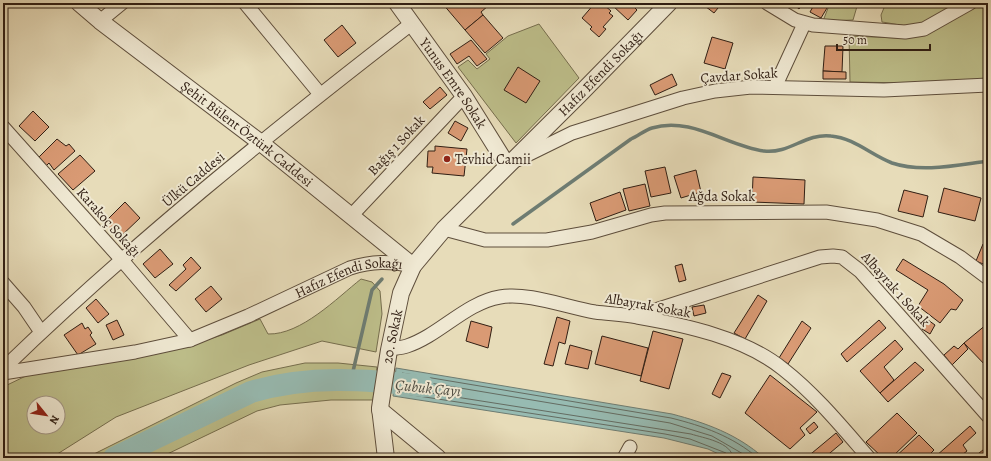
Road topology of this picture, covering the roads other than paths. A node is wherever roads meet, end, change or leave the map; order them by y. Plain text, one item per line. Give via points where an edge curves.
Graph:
1 (79, 3) edge
2 (122, 3) edge
3 (245, 3) edge
4 (397, 3) edge
5 (669, 3) edge
6 (767, 3) edge
7 (970, 3) edge
8 (100, 21) junction
9 (411, 24) junction
10 (804, 24) junction
11 (988, 85) edge
12 (775, 87) junction
13 (320, 94) junction
14 (464, 96) junction
15 (3, 127) edge
16 (261, 143) junction
17 (506, 165) junction
18 (351, 216) junction
19 (444, 229) junction
20 (121, 259) junction
21 (413, 266) junction
22 (988, 278) edge
23 (3, 283) edge
24 (636, 316) junction
25 (40, 332) junction
26 (190, 340) junction
27 (389, 350) junction
28 (3, 368) edge
29 (3, 374) edge
30 (380, 409) junction
31 (988, 416) edge
32 (386, 458) edge
33 (438, 458) edge
34 (869, 458) edge

1 - 8 street, Şehit Bülent Öztürk Caddesi
2 - 8 street
3 - 13 street
4 - 9 street, Yunus Emre Sokak
5 - 17 street, Hafız Efendi Sokağı via 579,96
6 - 10 street
7 - 10 street via 933,24 905,32
8 - 16 street, Şehit Bülent Öztürk Caddesi
9 - 13 street, Ülkü Caddesi
9 - 14 street, Yunus Emre Sokak
10 - 12 street
11 - 12 street, Çavdar Sokak via 884,90
12 - 17 street, Çavdar Sokak via 732,89 683,98 572,133
13 - 16 street, Ülkü Caddesi
14 - 17 street, Yunus Emre Sokak
14 - 18 street, Bağış 1 Sokak
15 - 20 street, Karakoç Sokağı
16 - 18 street, Şehit Bülent Öztürk Caddesi
16 - 20 street, Ülkü Caddesi
17 - 19 street, Hafız Efendi Sokağı
18 - 21 street, Şehit Bülent Öztürk Caddesi
19 - 21 street, Hafız Efendi Sokağı
19 - 22 street, Ağda Sokak via 485,240 547,240 592,232 665,213 826,212 877,220 921,234 960,257
20 - 25 street, Ülkü Caddesi
20 - 26 street, Karakoç Sokağı
21 - 26 street, Hafız Efendi Sokağı via 384,261 350,268
21 - 27 street, 20. Sokak via 401,293
23 - 25 street via 24,307
24 - 27 street, Albayrak Sokak via 596,312 529,298 501,297 475,307 425,338
24 - 31 street, Albayrak 1 Sokak via 804,262 833,256 842,257 860,271
24 - 34 street, Albayrak Sokak via 720,336 772,361 810,393
25 - 28 street, Ülkü Caddesi
26 - 29 street, Hafız Efendi Sokağı
27 - 30 street, 20. Sokak
30 - 32 street, 20. Sokak
30 - 33 street

